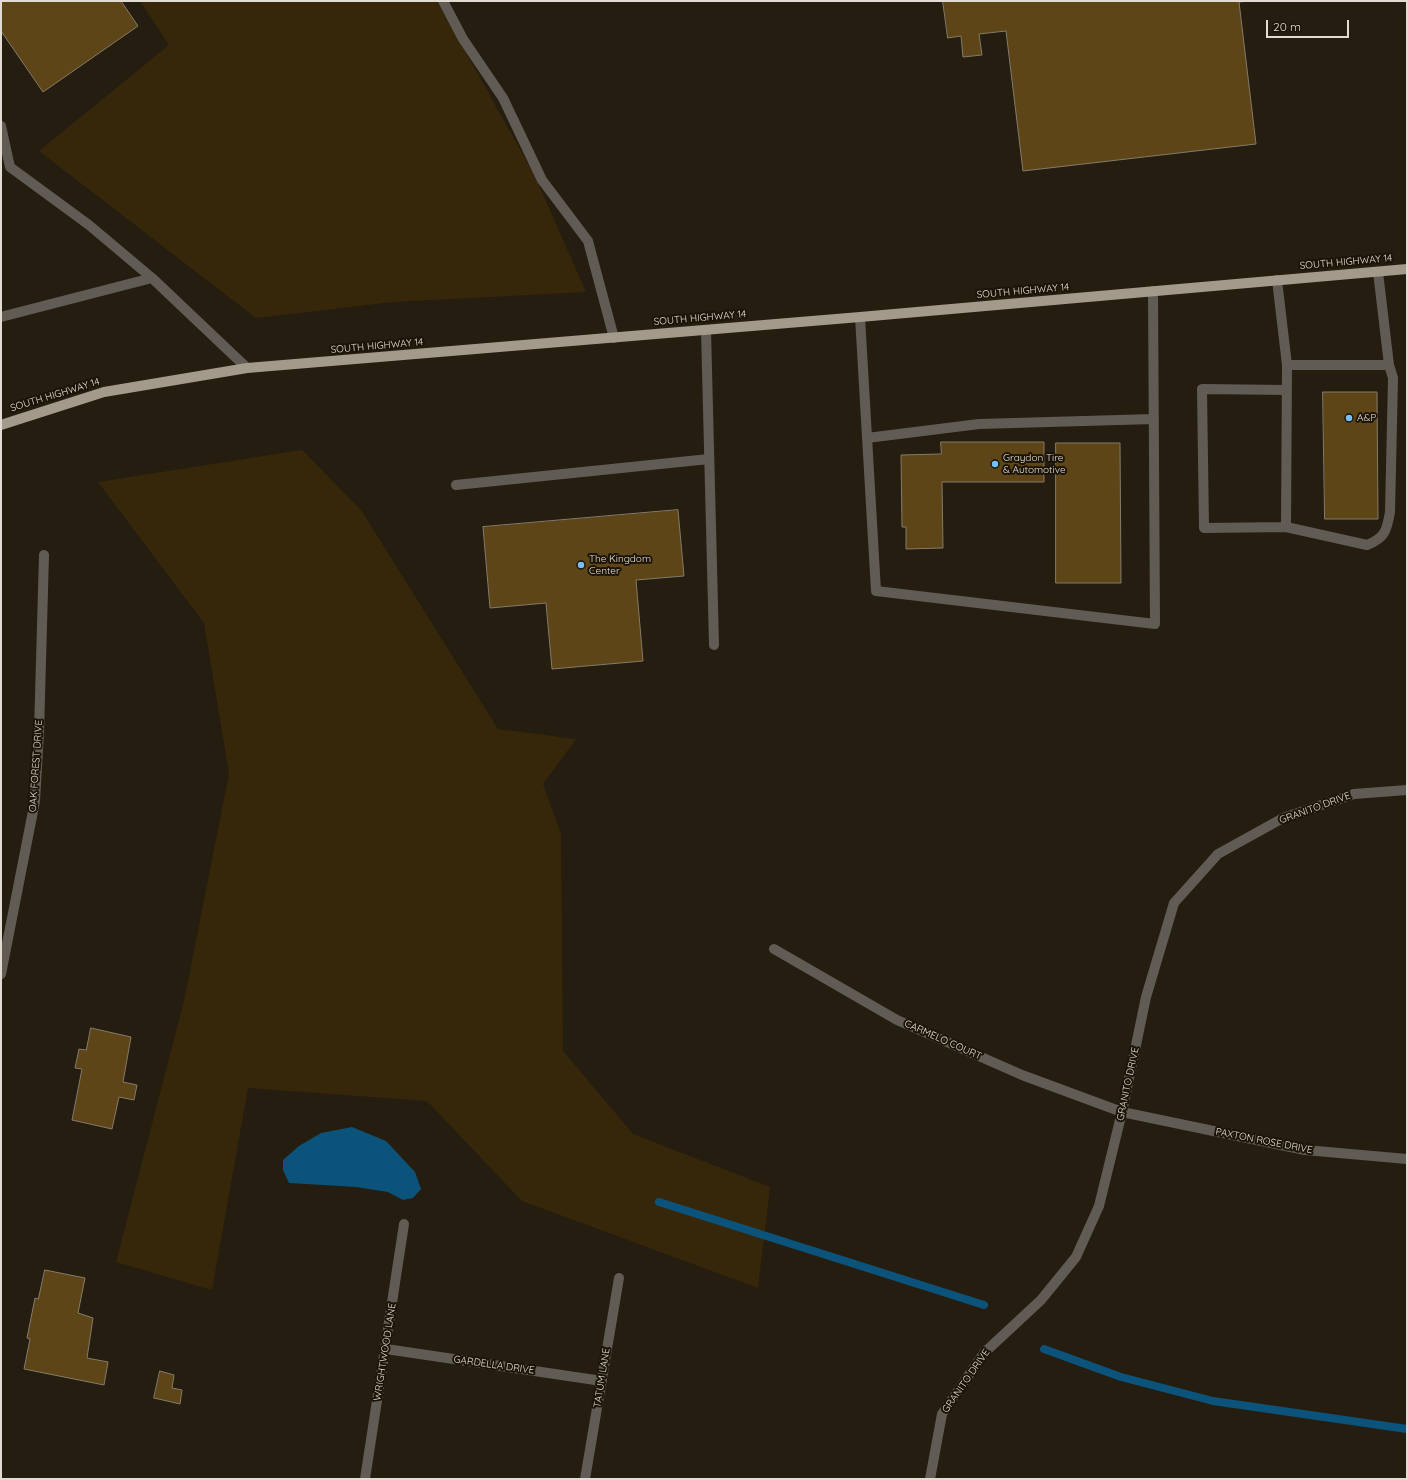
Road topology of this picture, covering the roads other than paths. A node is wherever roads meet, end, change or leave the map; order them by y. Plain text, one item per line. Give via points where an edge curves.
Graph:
1 (443, 1) edge
2 (1, 126) edge
3 (1407, 269) edge
4 (1378, 272) junction
5 (152, 278) junction
6 (1278, 280) junction
7 (1153, 291) junction
8 (1, 317) edge
9 (860, 317) junction
10 (706, 330) junction
11 (614, 338) junction
12 (1389, 364) junction
13 (1287, 365) junction
14 (247, 368) junction
15 (1287, 390) junction
16 (1154, 419) junction
17 (1, 425) edge
18 (867, 438) junction
19 (709, 459) junction
20 (456, 485) dead end
21 (1286, 527) junction
22 (44, 555) dead end
23 (714, 645) dead end
24 (1407, 790) edge
25 (774, 949) dead end
26 (1, 974) edge
27 (1122, 1112) junction
28 (1407, 1159) edge
29 (404, 1224) dead end
30 (619, 1278) dead end
31 (386, 1350) junction
32 (602, 1381) junction
33 (365, 1479) edge
34 (586, 1479) edge
35 (930, 1479) edge

1 - 11 street via 463,39 503,98 542,180 588,241
2 - 5 street via 10,167 89,225
3 - 4 main road, SOUTH HIGHWAY 14
4 - 6 main road, SOUTH HIGHWAY 14
4 - 12 street
5 - 8 street
5 - 14 street
6 - 7 main road, SOUTH HIGHWAY 14
6 - 13 street
7 - 9 main road, SOUTH HIGHWAY 14
7 - 16 street
9 - 10 main road, SOUTH HIGHWAY 14
9 - 18 street
10 - 11 main road, SOUTH HIGHWAY 14
10 - 19 street
11 - 14 main road, SOUTH HIGHWAY 14
12 - 13 street
12 - 21 street via 1393,378 1390,512 1387,528 1378,541 1367,545
13 - 15 street
14 - 17 main road, SOUTH HIGHWAY 14 via 104,392
15 - 21 street
15 - 21 street via 1202,389 1204,528
16 - 18 street via 979,424
16 - 18 street via 1155,624 876,591
19 - 20 street
19 - 23 street
22 - 26 street, OAK FOREST DRIVE via 35,801
24 - 27 street, GRANITO DRIVE via 1354,794 1283,818 1218,854 1174,903 1146,996
25 - 27 street, CARMELO COURT via 897,1020 1022,1075
27 - 28 street, PAXTON ROSE DRIVE via 1305,1150
27 - 35 street, GRANITO DRIVE via 1099,1206 1076,1257 1041,1300 984,1353 942,1414
29 - 31 street, WRIGHTWOOD LANE
30 - 32 street, TATUM LANE
31 - 32 street, GARDELLA DRIVE
31 - 33 street, WRIGHTWOOD LANE
32 - 34 street, TATUM LANE

